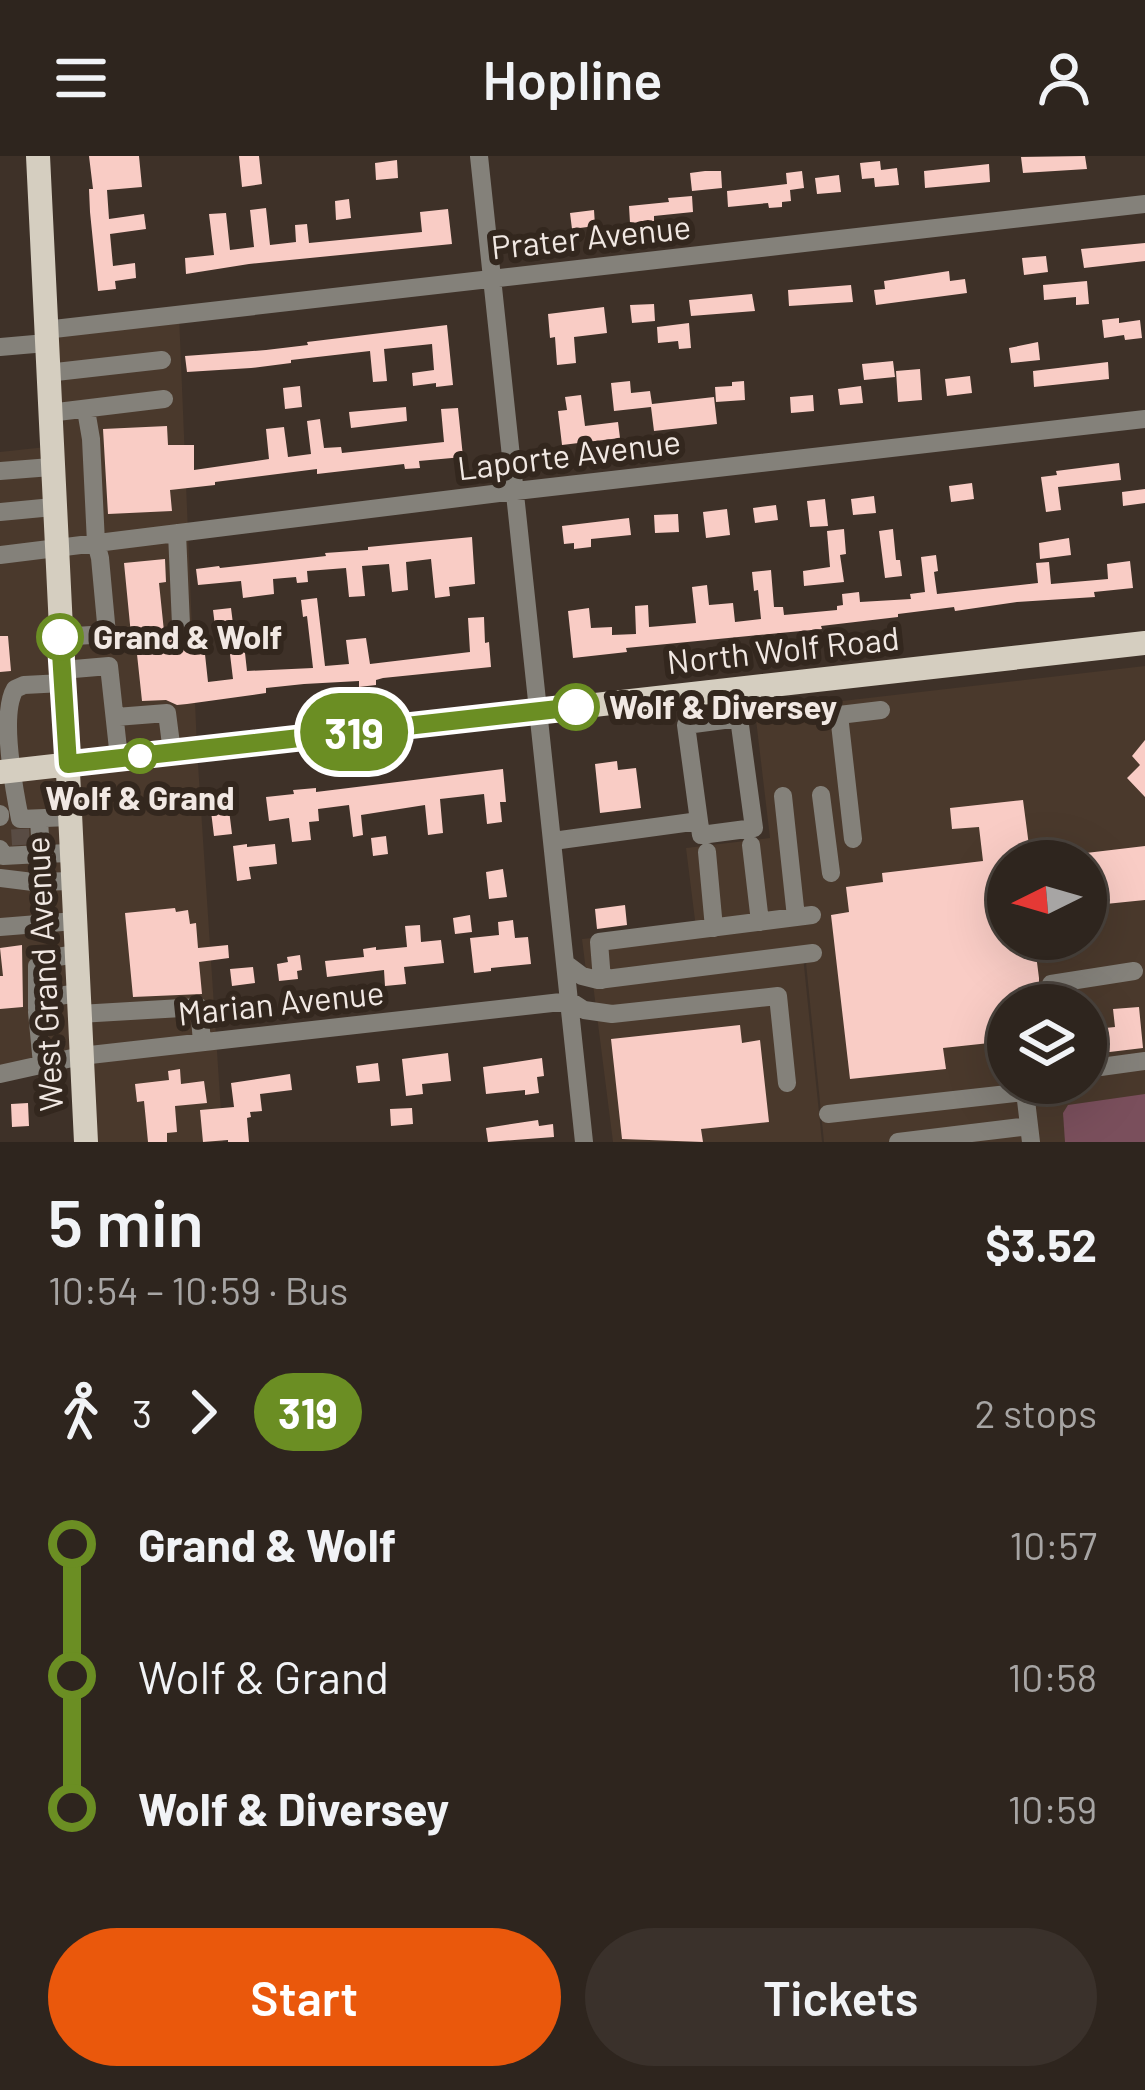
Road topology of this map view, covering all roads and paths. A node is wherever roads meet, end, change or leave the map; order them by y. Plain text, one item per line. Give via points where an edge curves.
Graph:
1 (38, 156) edge
2 (479, 156) edge
3 (1145, 204) edge
4 (493, 278) junction
5 (45, 336) junction
6 (0, 347) edge
7 (162, 360) dead end
8 (47, 373) junction
9 (164, 399) dead end
10 (86, 410) junction
11 (49, 413) junction
12 (1145, 419) edge
13 (51, 466) junction
14 (0, 471) edge
15 (516, 491) junction
16 (53, 507) junction
17 (0, 512) edge
18 (177, 533) junction
19 (96, 543) junction
20 (55, 548) junction
21 (0, 552) edge
22 (181, 625) dead end
23 (60, 637) junction
24 (1145, 643) edge
25 (63, 676) junction
26 (743, 688) junction
27 (881, 710) dead end
28 (540, 711) junction
29 (116, 717) junction
30 (739, 718) junction
31 (172, 752) junction
32 (118, 758) junction
33 (5, 759) edge
34 (68, 764) junction
35 (821, 795) dead end
36 (783, 796) dead end
37 (70, 817) junction
38 (699, 821) junction
39 (14, 832) edge
40 (853, 839) dead end
41 (553, 841) junction
42 (751, 844) dead end
43 (707, 852) dead end
44 (72, 853) junction
45 (831, 873) dead end
46 (0, 878) edge
47 (73, 881) junction
48 (75, 921) junction
49 (760, 922) junction
50 (0, 927) edge
51 (714, 928) junction
52 (813, 953) dead end
53 (76, 954) junction
54 (566, 964) junction
55 (1134, 971) dead end
56 (602, 980) junction
57 (1051, 984) edge
58 (570, 1001) junction
59 (78, 1004) junction
60 (37, 1012) junction
61 (202, 1042) junction
62 (80, 1055) junction
63 (1145, 1060) edge
64 (42, 1064) junction
65 (1107, 1066) edge
66 (0, 1074) edge
67 (787, 1083) dead end
68 (987, 1093) edge
69 (1027, 1104) edge
70 (827, 1114) dead end
71 (1030, 1134) edge
72 (86, 1142) edge
73 (584, 1142) edge
74 (898, 1142) edge

1 - 5 main road, West Grand Avenue
2 - 4 street
3 - 4 street, Prater Avenue
4 - 5 street, Prater Avenue
4 - 15 street
5 - 6 street, Prater Avenue
5 - 8 main road, West Grand Avenue
7 - 8 street
8 - 11 main road, West Grand Avenue
9 - 10 street
10 - 11 street
10 - 19 street
11 - 13 main road, West Grand Avenue
12 - 15 street, Laporte Avenue
13 - 14 street
13 - 16 main road, West Grand Avenue
15 - 18 street, Laporte Avenue
15 - 28 street
16 - 17 street
16 - 20 main road, West Grand Avenue
18 - 19 street, Laporte Avenue
18 - 22 street
19 - 20 street, Laporte Avenue
19 - 23 street via 107,634
20 - 21 street, Laporte Avenue
20 - 23 main road, West Grand Avenue
23 - 25 main road, West Grand Avenue
24 - 26 main road, North Wolf Road
25 - 29 street via 109,666
25 - 33 street via 15,689
25 - 34 main road, West Grand Avenue
26 - 28 main road, North Wolf Road
26 - 30 street
27 - 40 street via 839,715
28 - 31 main road, North Wolf Road
28 - 41 street
29 - 31 street via 167,713
29 - 32 street
30 - 38 street via 686,725
30 - 38 street via 754,828 700,835
31 - 32 main road, North Wolf Road
32 - 34 main road, North Wolf Road
33 - 34 main road, North Wolf Road
33 - 39 street
34 - 37 main road, West Grand Avenue
35 - 45 street
36 - 49 street via 804,916
37 - 39 street
37 - 44 main road, West Grand Avenue
38 - 41 street
39 - 44 street
41 - 54 street
42 - 49 street
43 - 51 street
44 - 47 main road, West Grand Avenue
46 - 47 street
47 - 48 main road, West Grand Avenue
48 - 50 street
48 - 53 main road, West Grand Avenue
49 - 51 street
51 - 56 street via 599,942
52 - 56 street
53 - 59 main road, West Grand Avenue
53 - 60 street via 37,966
54 - 56 street
54 - 58 street
55 - 57 street
58 - 61 street, Marian Avenue
58 - 67 street, Marian Avenue via 611,1014 778,996
58 - 73 street
59 - 60 street via 46,998
59 - 61 street via 199,1006
59 - 62 main road, West Grand Avenue
60 - 64 street
61 - 62 street, Marian Avenue
62 - 64 street, Marian Avenue
62 - 72 main road, West Grand Avenue
63 - 65 street
64 - 66 street, Marian Avenue
68 - 70 street
69 - 71 street
71 - 74 street

